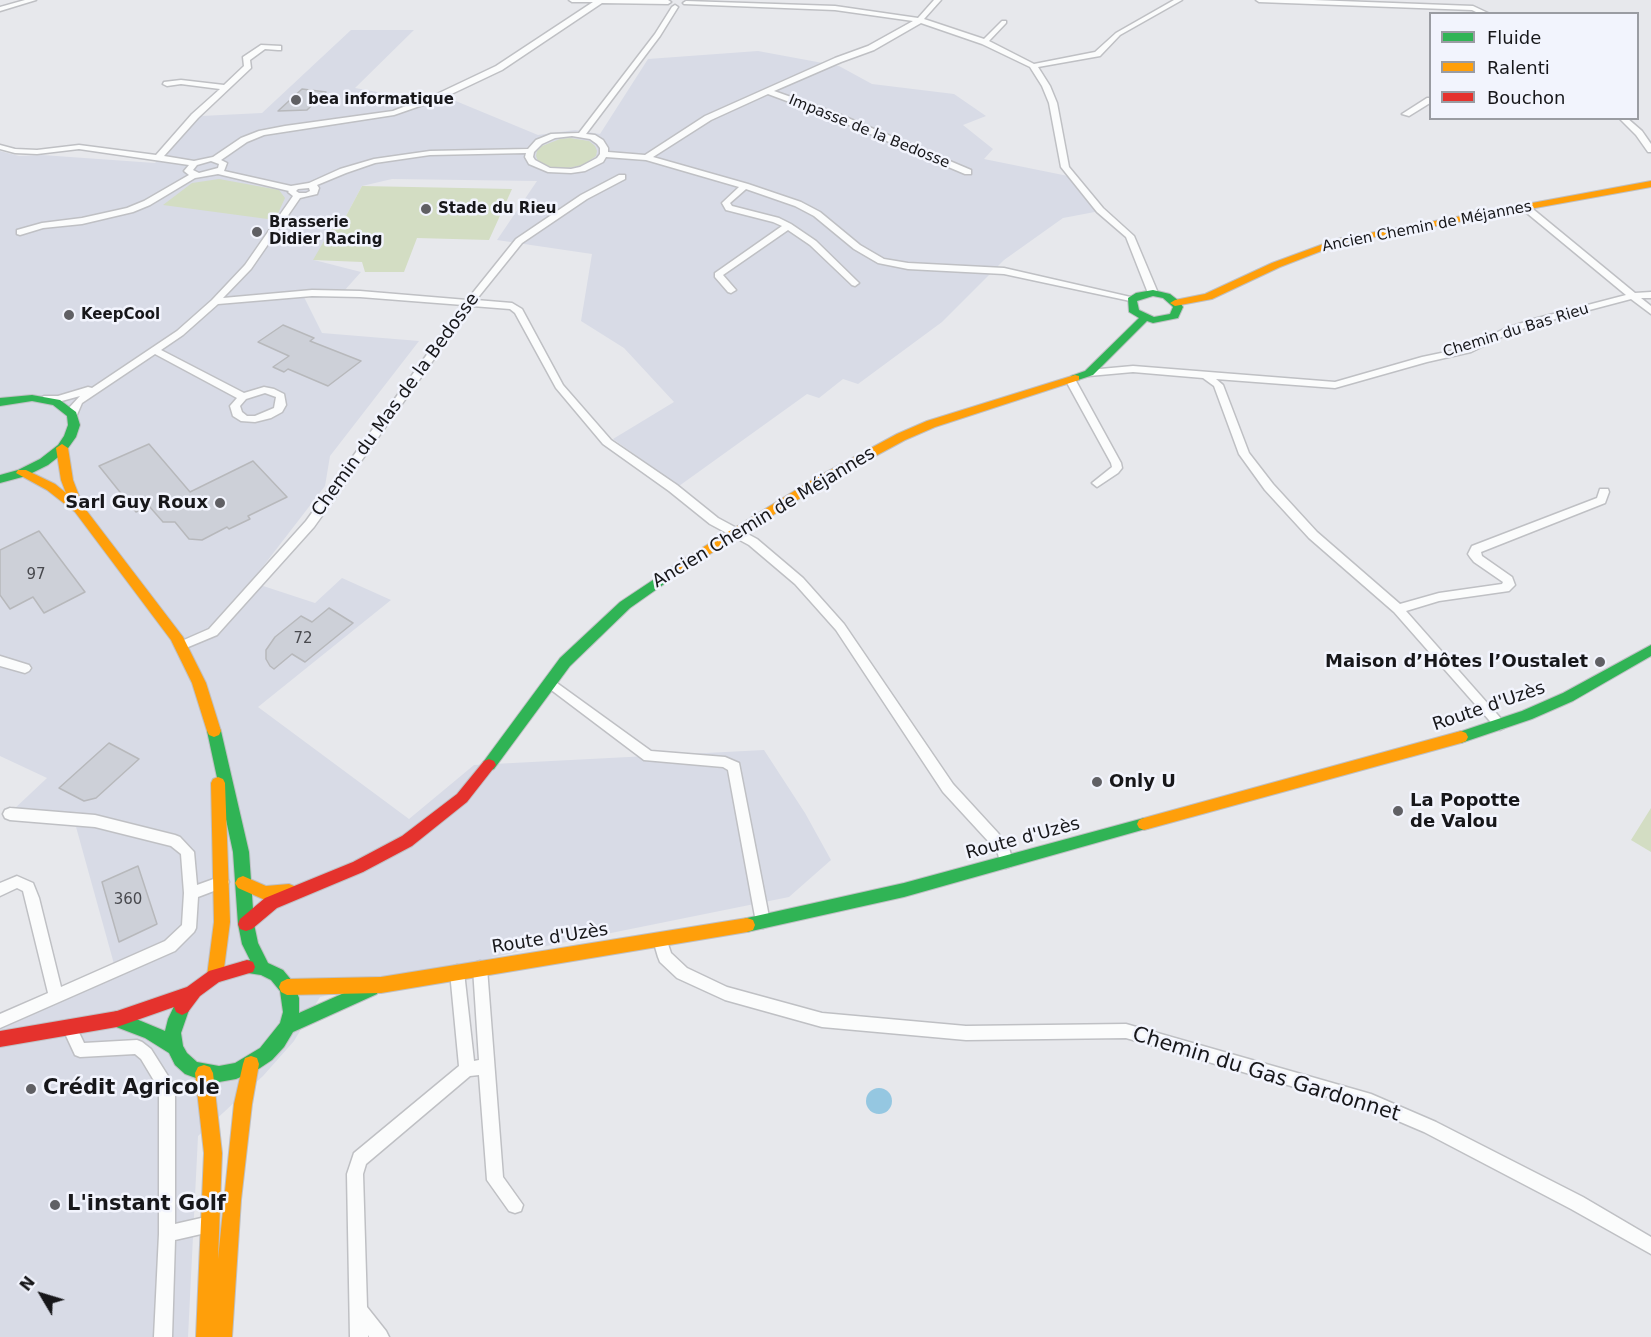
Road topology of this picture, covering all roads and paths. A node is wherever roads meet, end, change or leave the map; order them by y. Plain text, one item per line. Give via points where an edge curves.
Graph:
1 (33, 0) edge
2 (572, 0) edge
3 (938, 0) edge
4 (1179, 0) edge
5 (1259, 0) edge
6 (600, 1) edge
7 (684, 1) edge
8 (671, 3) edge
9 (0, 9) edge
10 (1482, 12) edge
11 (921, 20) junction
12 (1004, 22) dead end
13 (985, 42) junction
14 (278, 48) dead end
15 (1033, 66) junction
16 (167, 84) dead end
17 (226, 87) junction
18 (770, 92) junction
19 (1429, 101) edge
20 (1406, 114) dead end
21 (1624, 120) edge
22 (581, 135) junction
23 (0, 147) edge
24 (1651, 150) edge
25 (530, 151) junction
26 (604, 154) junction
27 (159, 157) junction
28 (647, 158) junction
29 (216, 159) junction
30 (194, 163) junction
31 (218, 172) junction
32 (968, 172) dead end
33 (194, 175) junction
34 (622, 177) dead end
35 (1651, 184) edge
36 (745, 186) junction
37 (295, 192) junction
38 (1525, 207) junction
39 (788, 226) junction
40 (20, 232) dead end
41 (855, 283) dead end
42 (731, 290) dead end
43 (1153, 293) junction
44 (1651, 295) edge
45 (1634, 296) junction
46 (1132, 300) junction
47 (215, 302) junction
48 (469, 303) junction
49 (1175, 303) junction
50 (1651, 311) edge
51 (1145, 318) junction
52 (154, 350) junction
53 (1133, 369) joint
54 (1089, 373) junction
55 (1205, 374) junction
56 (113, 376) junction
57 (1071, 381) junction
58 (0, 391) edge
59 (243, 397) dead end
60 (19, 398) junction
61 (44, 399) junction
62 (0, 402) edge
63 (72, 415) junction
64 (62, 448) junction
65 (22, 473) junction
66 (0, 479) edge
67 (1097, 483) dead end
68 (1604, 492) dead end
69 (79, 509) junction
70 (735, 532) junction
71 (1398, 609) junction
72 (182, 646) junction
73 (1651, 650) edge
74 (0, 661) edge
75 (25, 668) dead end
76 (550, 682) junction
77 (1500, 725) junction
78 (216, 736) junction
79 (10, 814) dead end
80 (1006, 862) junction
81 (222, 882) junction
82 (243, 883) junction
83 (0, 890) edge
84 (296, 891) junction
85 (191, 893) junction
86 (763, 922) junction
87 (246, 924) junction
88 (660, 940) junction
89 (262, 968) junction
90 (480, 968) junction
91 (457, 972) junction
92 (215, 976) junction
93 (381, 985) junction
94 (287, 987) junction
95 (194, 991) junction
96 (56, 995) junction
97 (117, 1019) junction
98 (0, 1021) edge
99 (287, 1026) junction
100 (69, 1028) junction
101 (0, 1040) edge
102 (175, 1047) junction
103 (251, 1064) junction
104 (486, 1067) junction
105 (467, 1069) junction
106 (204, 1073) junction
107 (515, 1205) dead end
108 (210, 1224) junction
109 (167, 1234) junction
110 (1651, 1246) edge
111 (357, 1308) junction
112 (163, 1337) edge
113 (206, 1337) edge
114 (222, 1337) edge
115 (358, 1337) edge
116 (380, 1337) edge

1 - 9 street
2 - 6 street
3 - 11 street
4 - 15 street via 1118,34 1097,54
5 - 10 street via 1473,8
6 - 8 street
6 - 29 street via 499,68 440,96 394,113 262,133
7 - 8 street
7 - 11 street via 835,8
8 - 22 street via 658,35
11 - 13 street
11 - 18 street via 871,48
12 - 13 street
13 - 15 street
14 - 17 street via 264,47 246,59 248,66
15 - 43 street via 1053,103 1065,166 1100,210 1130,236
16 - 17 street
17 - 27 street
18 - 28 street via 708,118
18 - 32 street, Impasse de la Bedosse
19 - 20 street
21 - 24 street
22 - 25 street via 546,139
22 - 26 street via 600,142
23 - 27 street via 37,152 80,147
25 - 26 street via 529,157 538,167 559,172 592,165
25 - 37 street via 406,155 343,171 311,185 314,192 308,195
26 - 28 street
27 - 30 street
28 - 36 street
29 - 30 street
29 - 31 street via 223,166
30 - 33 street via 188,168
31 - 33 street
31 - 37 street
33 - 40 street via 130,210
34 - 48 street, Chemin du Mas de la Bedosse via 584,197 519,241
35 - 38 main road, Ancien Chemin de Méjannes
36 - 39 street via 726,203 729,208
36 - 46 street via 817,214 880,261 1004,271
37 - 47 street via 248,267
38 - 45 street
38 - 49 main road, Ancien Chemin de Méjannes via 1340,241 1208,297
39 - 41 street via 813,243
39 - 42 street via 718,275
43 - 46 main road
43 - 49 main road
44 - 45 street, Chemin du Bas Rieu
45 - 50 street
45 - 55 street, Chemin du Bas Rieu via 1507,331 1468,350 1425,358 1335,385
46 - 51 main road via 1132,308
47 - 48 street via 312,293
47 - 52 street
48 - 70 street via 512,306 519,311 559,386 607,442 714,521
48 - 72 street, Chemin du Mas de la Bedosse via 310,524 213,632
49 - 51 main road via 1178,308 1174,316 1161,320
51 - 54 main road, Ancien Chemin de Méjannes
52 - 56 street
52 - 59 street
53 - 54 street, Ancien Chemin de Méjannes
53 - 55 street, Chemin du Bas Rieu
54 - 57 main road, Ancien Chemin de Méjannes
55 - 71 street via 1218,385 1244,454 1269,487 1313,535
56 - 61 street via 74,395
56 - 63 street via 79,401
57 - 67 street via 1116,463 1117,468
57 - 70 main road, Ancien Chemin de Méjannes via 901,437
58 - 60 main road
60 - 61 main road
60 - 62 main road
61 - 63 main road via 57,402
63 - 64 main road via 74,425
64 - 65 main road
64 - 69 main road via 67,480
65 - 66 main road
65 - 69 main road via 51,487
68 - 71 street via 1601,500 1476,549 1478,559 1508,580 1505,588 1439,597
69 - 72 main road
70 - 76 main road, Ancien Chemin de Méjannes via 624,605 565,662
70 - 80 street via 753,542 799,581 840,627 948,788 1005,852
71 - 77 street
72 - 78 main road via 200,683
73 - 77 main road, Route d'Uzès via 1568,698
74 - 75 street
76 - 84 main road, Ancien Chemin de Méjannes via 485,771 462,798 431,824 358,867
76 - 86 street via 648,756 725,762 734,767
77 - 80 main road, Route d'Uzès
78 - 81 main road
78 - 82 main road via 241,852
79 - 85 street via 95,821 175,841 187,852
80 - 86 main road, Route d'Uzès
81 - 85 street
81 - 92 main road via 221,942
82 - 84 main road, Ancien Chemin de Méjannes via 265,892
82 - 87 main road
83 - 96 street via 17,882 28,887
84 - 87 main road, Ancien Chemin de Méjannes via 271,903
85 - 96 street via 189,928 170,945
86 - 88 main road, Route d'Uzès
87 - 89 main road via 250,944
88 - 90 main road, Route d'Uzès
88 - 110 street, Chemin du Gas Gardonnet via 665,957 682,973 725,993 822,1020 966,1033 1126,1032 1371,1102 1430,1126
89 - 92 main road via 247,967
89 - 94 main road via 277,975
90 - 91 main road, Route d'Uzès
90 - 104 street
91 - 93 main road, Route d'Uzès
91 - 105 street
92 - 95 main road
93 - 94 main road, Route d'Uzès
93 - 99 main road, Route d'Uzès
94 - 99 main road via 291,1012
95 - 97 main road
95 - 102 main road via 176,1019
96 - 98 street
97 - 100 main road
97 - 102 main road via 151,1032
99 - 103 main road via 272,1047
100 - 101 main road
100 - 109 street via 80,1050 137,1047 167,1087
102 - 106 main road via 191,1068
103 - 106 main road via 236,1071
103 - 114 main road via 232,1200
104 - 105 street
104 - 107 street via 495,1180
105 - 111 street via 360,1159 354,1174
106 - 108 main road via 213,1153
108 - 109 street
108 - 113 main road
109 - 112 street
111 - 115 street
111 - 116 street

